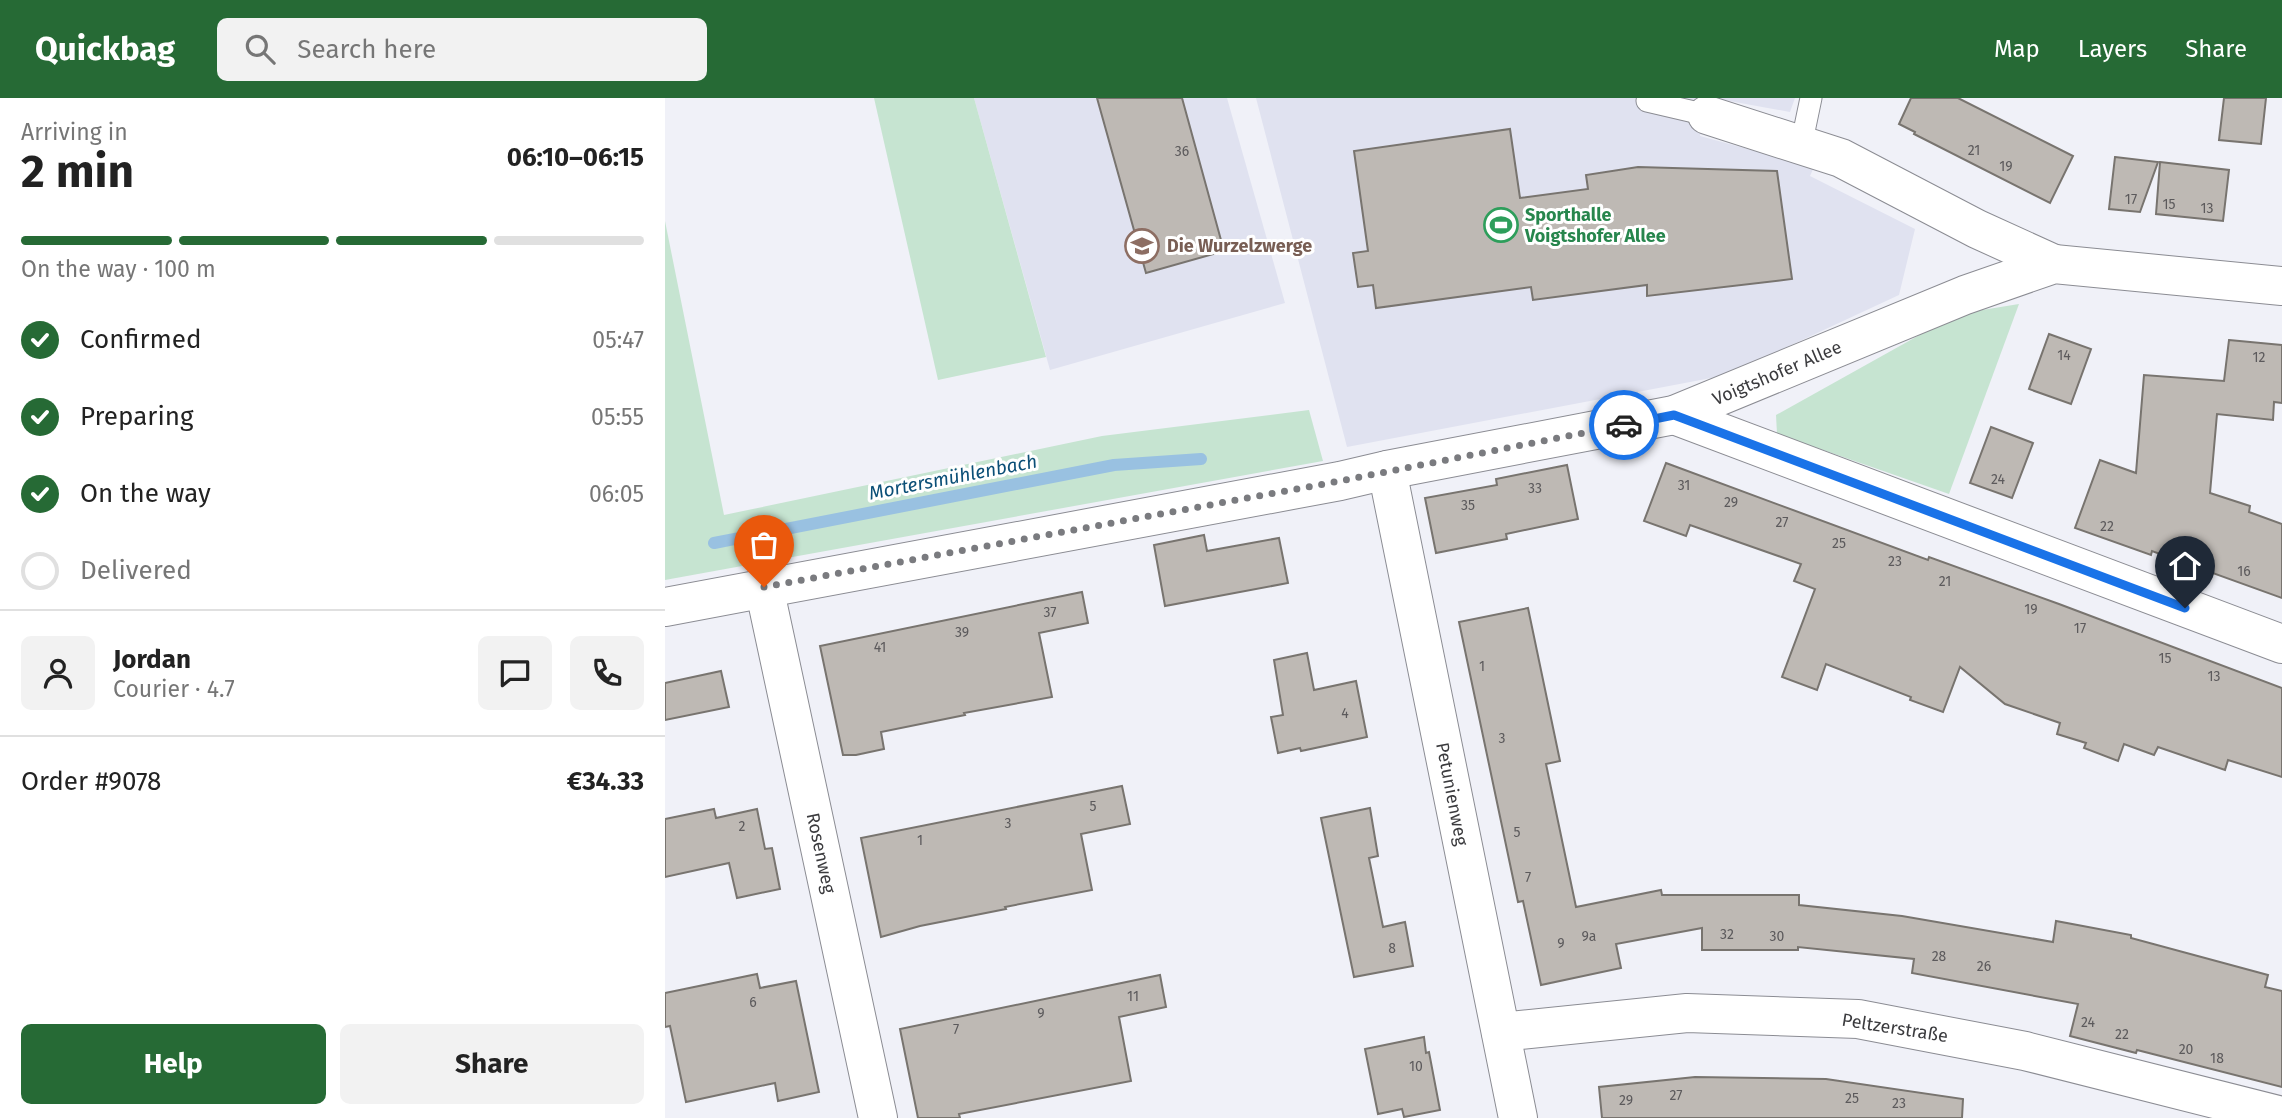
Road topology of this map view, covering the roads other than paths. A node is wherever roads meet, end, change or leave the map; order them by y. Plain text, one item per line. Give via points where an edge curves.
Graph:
1 (1811, 98) edge
2 (1647, 101) dead end
3 (1707, 116) joint
4 (1801, 146) junction
5 (2054, 264) junction
6 (2282, 286) edge
7 (1674, 415) junction
8 (1387, 470) junction
9 (764, 587) junction
10 (665, 607) edge
11 (2282, 645) edge
12 (1500, 1032) junction
13 (2282, 1116) edge
14 (877, 1118) edge
15 (1518, 1118) edge

1 - 4 lane
2 - 3 lane
3 - 4 street, Voigtshofer Allee
4 - 5 street, Voigtshofer Allee via 1841,158
5 - 6 street, Voigtshofer Allee
5 - 7 street, Voigtshofer Allee via 1965,295
7 - 8 street, Voigtshofer Allee
7 - 11 street
8 - 9 street, Voigtshofer Allee
8 - 12 street, Petunienweg
9 - 10 street, Voigtshofer Allee
9 - 14 street, Rosenweg
12 - 13 street, Peltzerstraße via 1687,1013 1858,1018 2025,1051
12 - 15 street, Petunienweg

